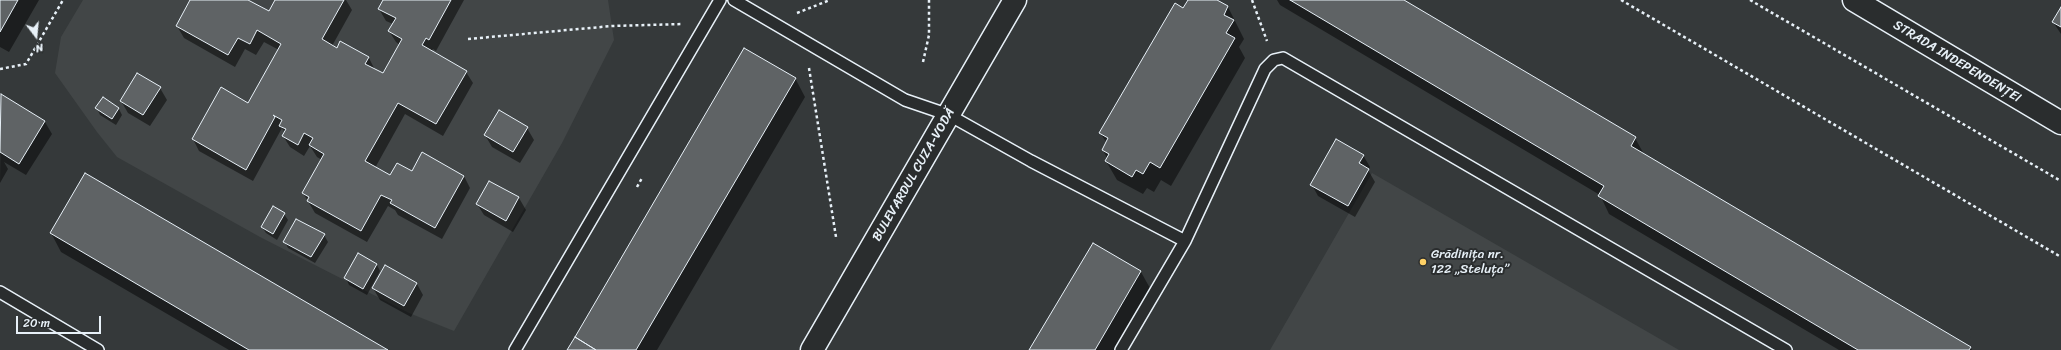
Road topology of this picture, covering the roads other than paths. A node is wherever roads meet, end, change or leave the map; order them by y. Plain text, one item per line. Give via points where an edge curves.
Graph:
1 (720, 0) edge
2 (734, 0) edge
3 (1016, 0) edge
4 (1854, 0) edge
5 (949, 115) junction
6 (2061, 123) edge
7 (1185, 241) junction
8 (0, 292) edge
9 (98, 350) edge
10 (514, 350) edge
11 (812, 350) edge
12 (1121, 350) edge
13 (1786, 350) edge

1 - 10 lane
2 - 5 lane via 905,100
3 - 5 main road, BULEVARDUL CUZA-VODĂ
4 - 6 main road, STRADA INDEPENDENȚEI
5 - 7 lane
5 - 11 main road, BULEVARDUL CUZA-VODĂ
7 - 12 lane
7 - 13 lane via 1265,69 1274,60 1283,58
8 - 9 lane

